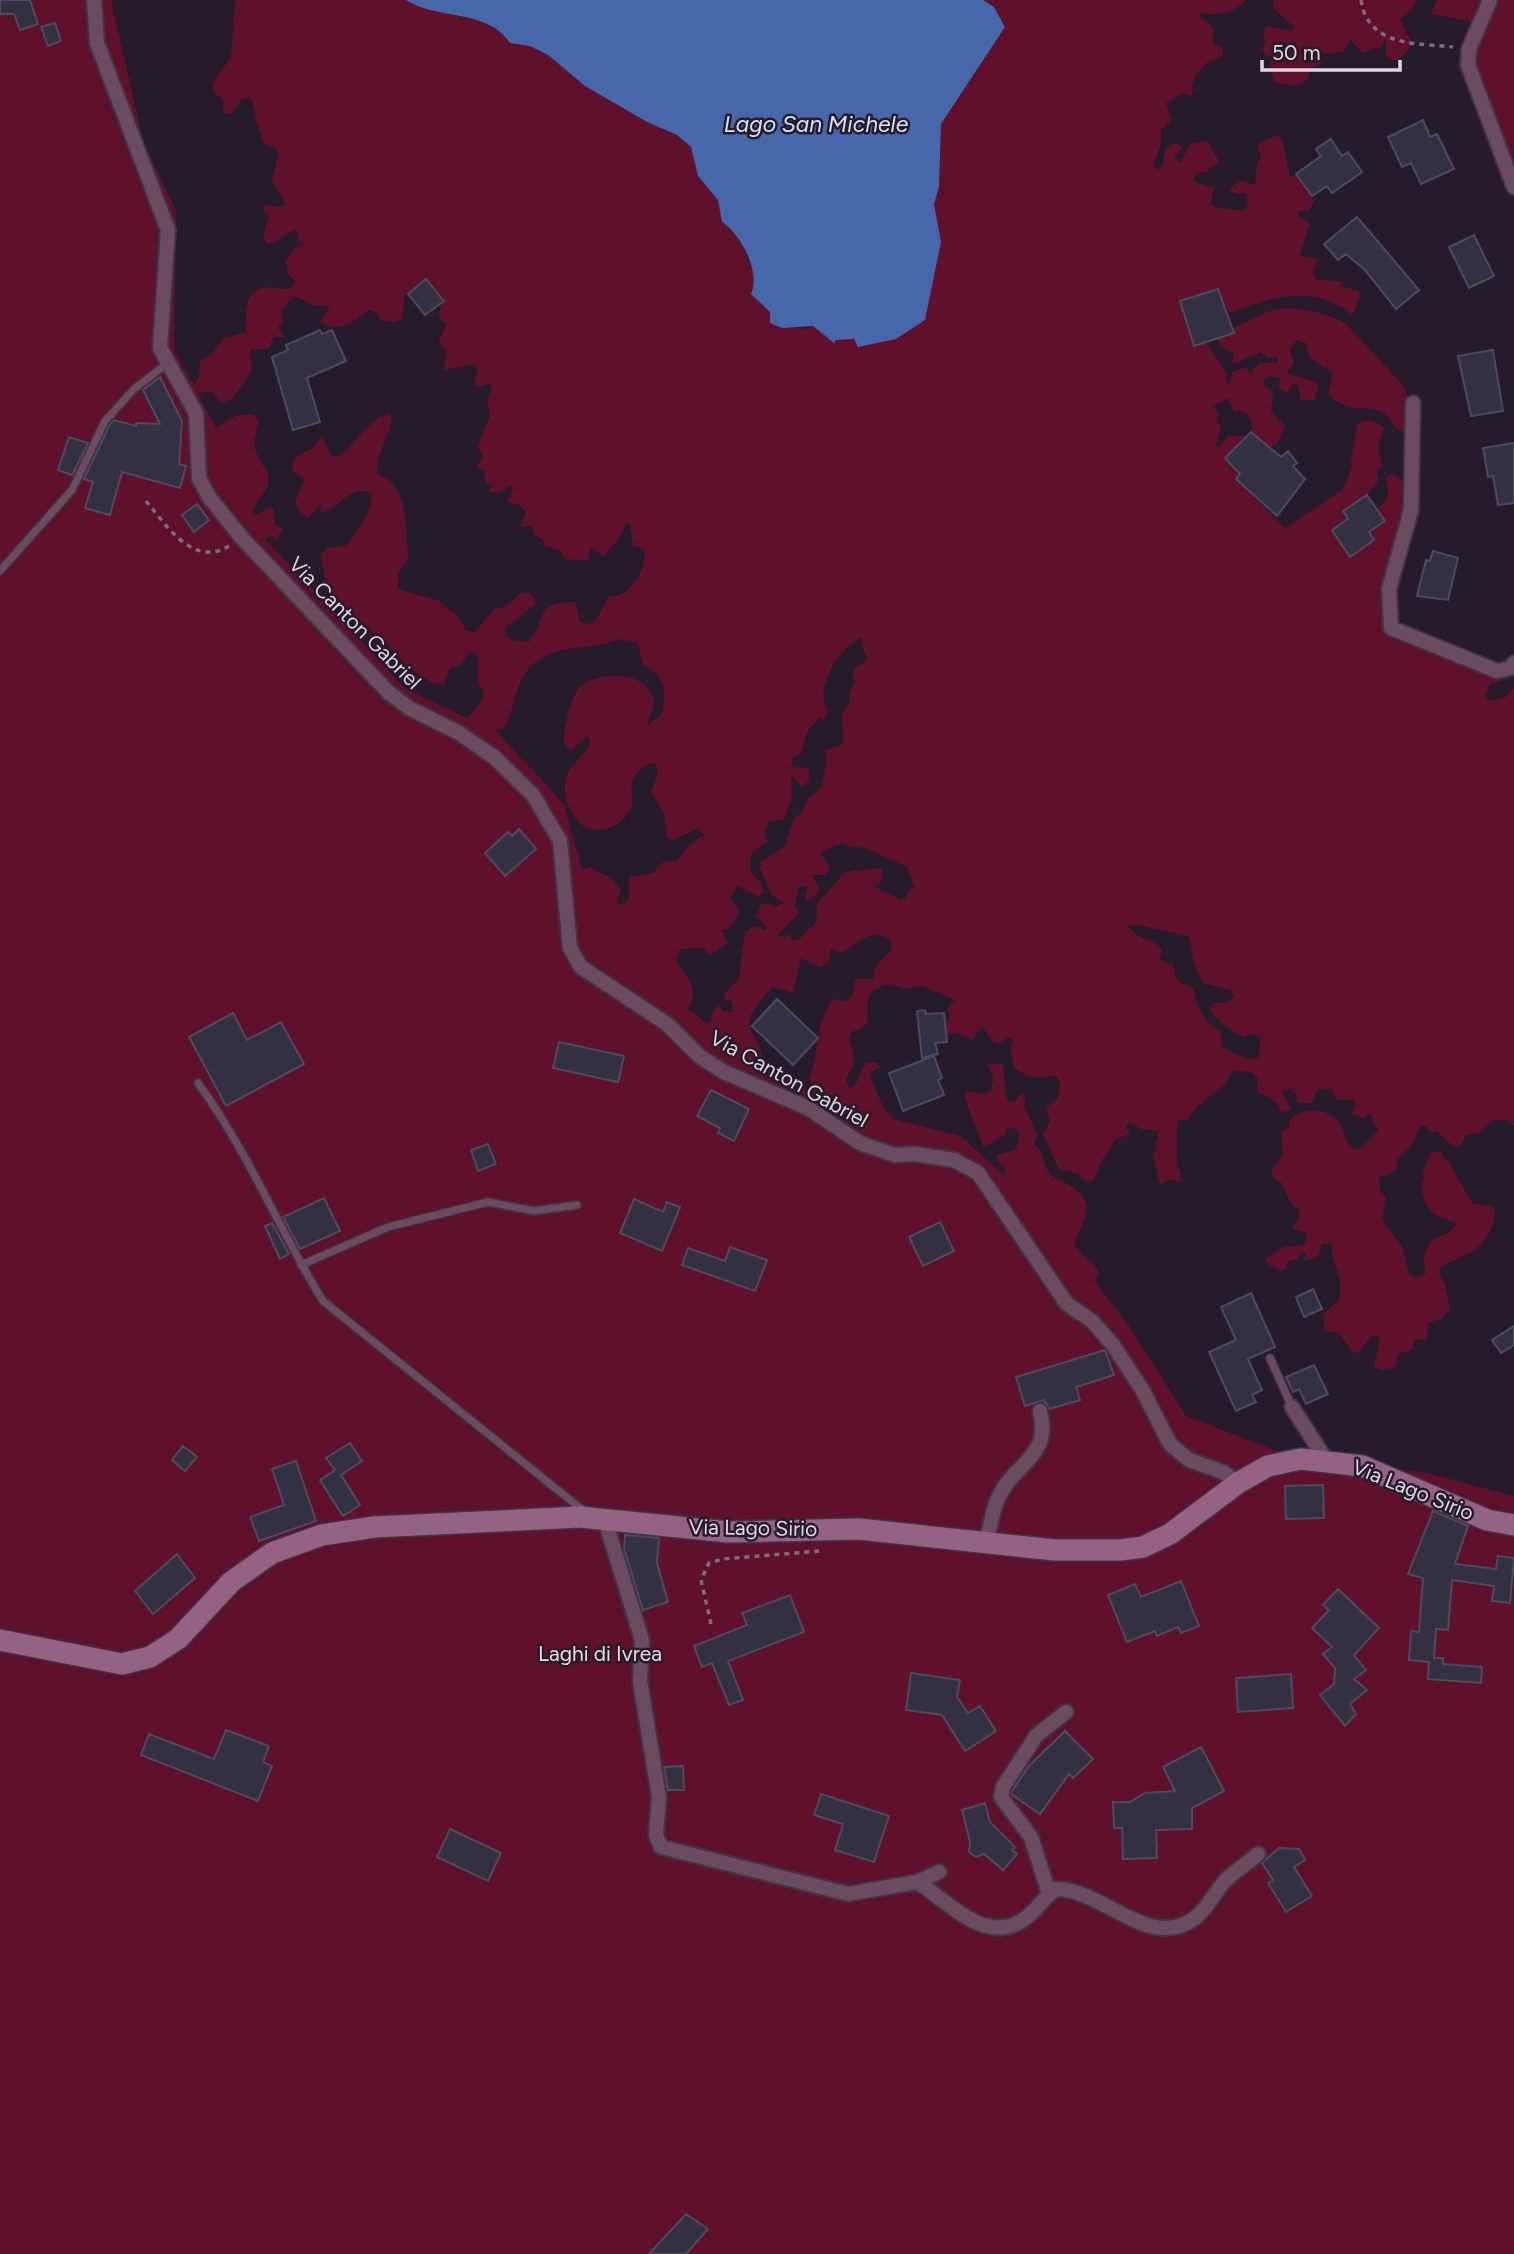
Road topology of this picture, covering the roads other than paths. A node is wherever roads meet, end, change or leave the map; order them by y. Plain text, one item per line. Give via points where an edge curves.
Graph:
1 (94, 0) edge
2 (1490, 0) edge
3 (1514, 187) edge
4 (168, 363) junction
5 (1413, 403) dead end
6 (0, 571) edge
7 (1514, 663) edge
8 (198, 1083) dead end
9 (577, 1205) dead end
10 (301, 1265) junction
11 (1270, 1358) dead end
12 (1292, 1407) joint
13 (1040, 1410) dead end
14 (1326, 1460) junction
15 (1238, 1483) junction
16 (591, 1517) junction
17 (1514, 1525) edge
18 (984, 1544) junction
19 (0, 1640) edge
20 (1066, 1712) dead end
21 (1258, 1854) dead end
22 (939, 1872) dead end
23 (1059, 1875) dead end
24 (917, 1882) junction
25 (1049, 1893) junction

1 - 4 street, Via Canton Gabriel via 97,43 168,230 159,337
2 - 3 street via 1469,49 1468,65
4 - 6 lane via 134,389 105,421 72,490
4 - 15 street, Via Canton Gabriel via 196,413 199,478 242,538 389,694 494,757 533,795 560,841 570,948 581,967 667,1024 699,1056 724,1072 808,1108 860,1143 895,1154 954,1160 978,1173 1067,1304 1092,1321 1113,1345 1170,1444 1189,1460 1223,1472
5 - 7 street via 1411,510 1389,590 1391,628 1497,671
8 - 10 lane via 229,1125
9 - 10 lane via 534,1211 488,1202 388,1227
10 - 16 lane via 323,1301
11 - 12 lane
12 - 14 street
13 - 18 street via 1041,1441 999,1496
14 - 15 main road, Via Lago Sirio via 1301,1459 1268,1466
14 - 17 main road, Via Lago Sirio via 1362,1466 1487,1520
15 - 18 main road, Via Lago Sirio via 1194,1519 1143,1547 1075,1551
16 - 18 main road, Via Lago Sirio via 727,1532 859,1529
16 - 19 main road, Via Lago Sirio via 347,1529 294,1543 231,1581 178,1640 122,1664
16 - 24 street via 642,1640 640,1681 659,1797 661,1847 744,1862 848,1894
20 - 25 street via 1037,1736 1001,1797 1031,1837
21 - 25 street via 1227,1879 1197,1917 1179,1928 1130,1919 1080,1891 1056,1889
22 - 24 street
23 - 25 street
24 - 25 street via 968,1919 1003,1927 1021,1922

